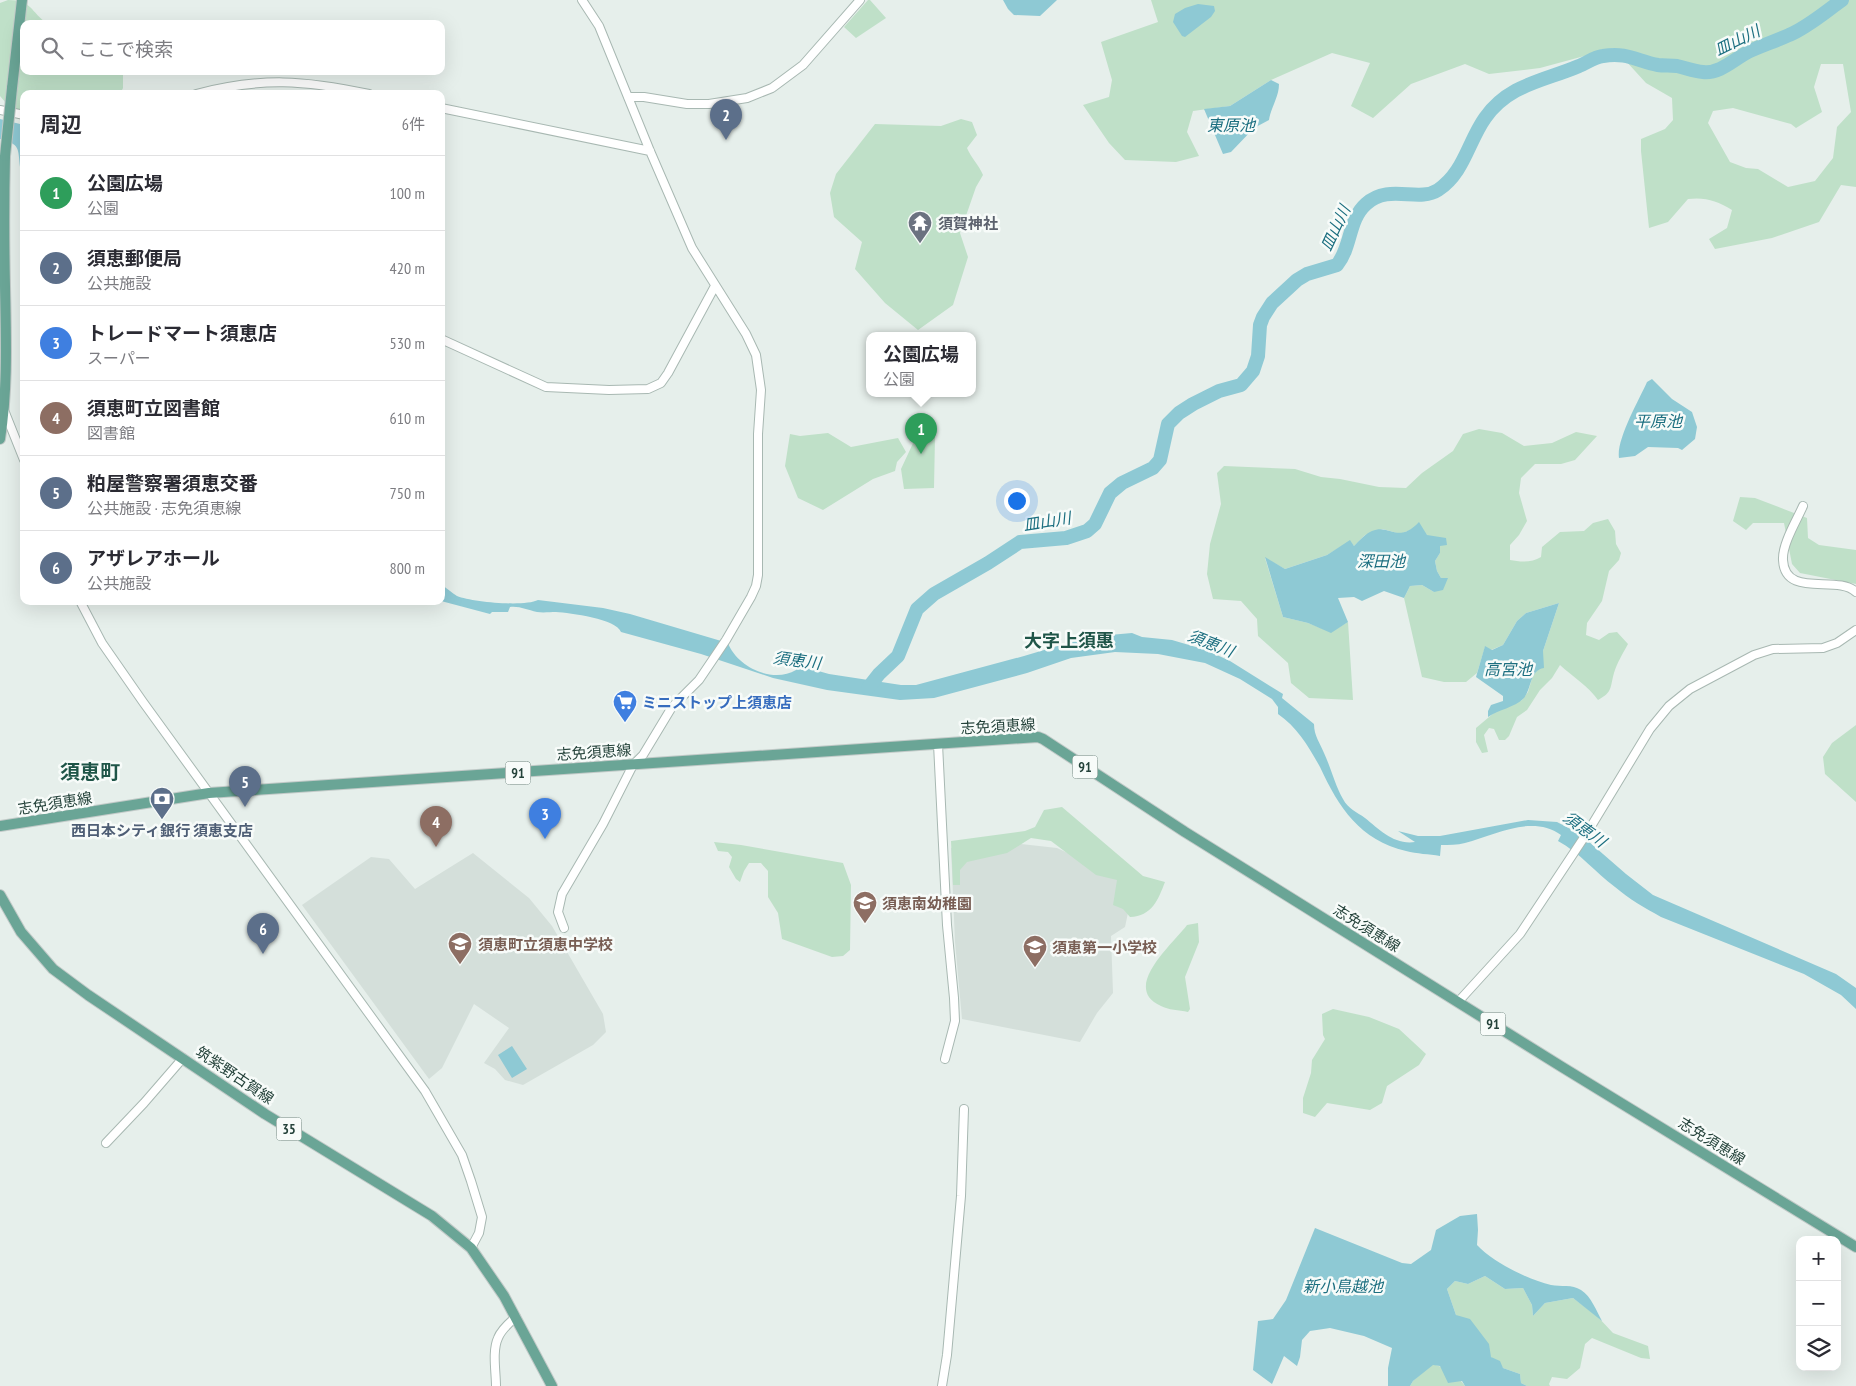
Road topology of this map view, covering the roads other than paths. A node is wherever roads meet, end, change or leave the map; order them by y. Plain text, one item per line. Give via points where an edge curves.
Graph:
1 (22, 0) edge
2 (582, 0) edge
3 (860, 0) edge
4 (215, 90) edge
5 (349, 90) edge
6 (628, 97) junction
7 (445, 109) edge
8 (0, 110) edge
9 (20, 115) edge
10 (650, 151) junction
11 (716, 286) junction
12 (3, 336) edge
13 (445, 342) edge
14 (0, 398) edge
15 (5, 411) junction
16 (0, 439) edge
17 (20, 450) edge
18 (1802, 506) dead end
19 (1856, 592) edge
20 (82, 605) edge
21 (1856, 630) edge
22 (938, 744) junction
23 (633, 765) junction
24 (210, 793) junction
25 (0, 826) edge
26 (0, 894) edge
27 (564, 928) dead end
28 (1458, 1002) junction
29 (183, 1058) junction
30 (945, 1059) dead end
31 (964, 1109) dead end
32 (106, 1144) dead end
33 (1856, 1247) edge
34 (471, 1248) junction
35 (516, 1317) junction
36 (496, 1386) edge
37 (552, 1386) edge
38 (942, 1386) edge

1 - 12 main road, bridge via 5,156
2 - 6 street via 600,26
3 - 6 street via 803,65 772,88 747,98 709,104
4 - 5 street via 267,82 320,84
6 - 10 street
7 - 10 street
8 - 9 street
10 - 11 street via 692,248
11 - 13 street via 668,373 661,383 648,389 546,387
11 - 23 street via 754,349 761,376 758,575 751,597 723,645 699,680 672,706
12 - 15 main road via 8,364
14 - 15 street
15 - 16 main road
15 - 17 street
18 - 19 street via 1786,543 1783,559 1790,577 1802,584 1841,585
20 - 24 street via 102,643
21 - 28 street via 1823,648 1773,649 1754,655 1690,689 1669,706 1658,718 1520,934
22 - 23 main road, 志免須恵線 / 91
22 - 28 main road, 志免須恵線 / 91 via 1043,738 1184,832
22 - 30 street via 946,925 955,1021
23 - 24 main road, 志免須恵線 / 91
23 - 27 street via 562,894 558,912
24 - 25 main road, 志免須恵線 / 91
24 - 34 street via 425,1091 452,1137 482,1217 479,1234
26 - 29 main road, 筑紫野古賀線 / 35 via 21,932 53,969
28 - 33 main road, 志免須恵線 / 91
29 - 32 street
29 - 34 main road, 筑紫野古賀線 / 35 via 272,1118 432,1216
31 - 38 street via 961,1196
34 - 35 main road, 筑紫野古賀線 / 35
35 - 36 street via 498,1338
35 - 37 main road, 筑紫野古賀線 / 35

